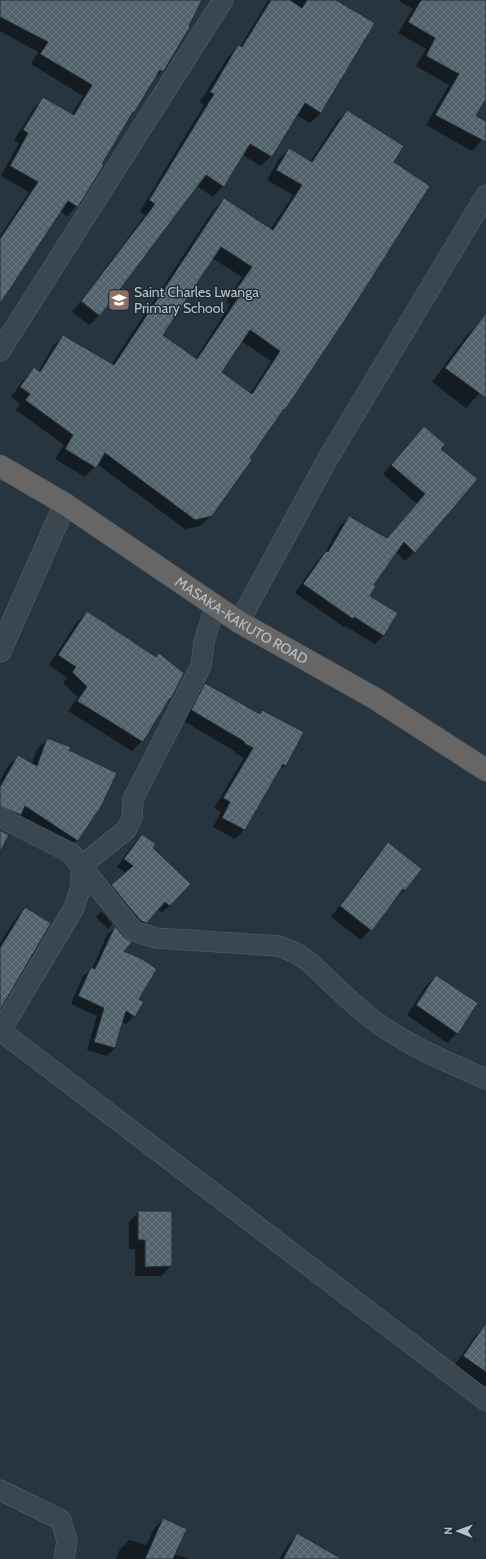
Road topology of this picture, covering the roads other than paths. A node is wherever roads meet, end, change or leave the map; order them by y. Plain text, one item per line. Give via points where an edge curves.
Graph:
1 (223, 0) edge
2 (486, 195) edge
3 (0, 351) edge
4 (0, 466) edge
5 (65, 504) junction
6 (215, 606) junction
7 (239, 622) junction
8 (0, 651) edge
9 (486, 770) edge
10 (0, 817) edge
11 (81, 866) junction
12 (0, 1031) edge
13 (486, 1079) edge
14 (486, 1401) edge
15 (0, 1490) edge
16 (64, 1559) edge

1 - 3 street
2 - 7 street via 327,460
4 - 5 highway, MASAKA-KAKUTO ROAD
5 - 6 highway, MASAKA-KAKUTO ROAD
5 - 8 street
6 - 7 highway, MASAKA-KAKUTO ROAD
6 - 11 street via 204,642 201,666 132,799 132,818 126,830
7 - 9 highway, MASAKA-KAKUTO ROAD via 376,699
10 - 11 street via 71,853
11 - 12 street via 81,886 74,908
11 - 13 street via 134,932 156,938 279,946 296,953 372,1019 400,1038
12 - 14 street
15 - 16 street via 61,1520 67,1541

